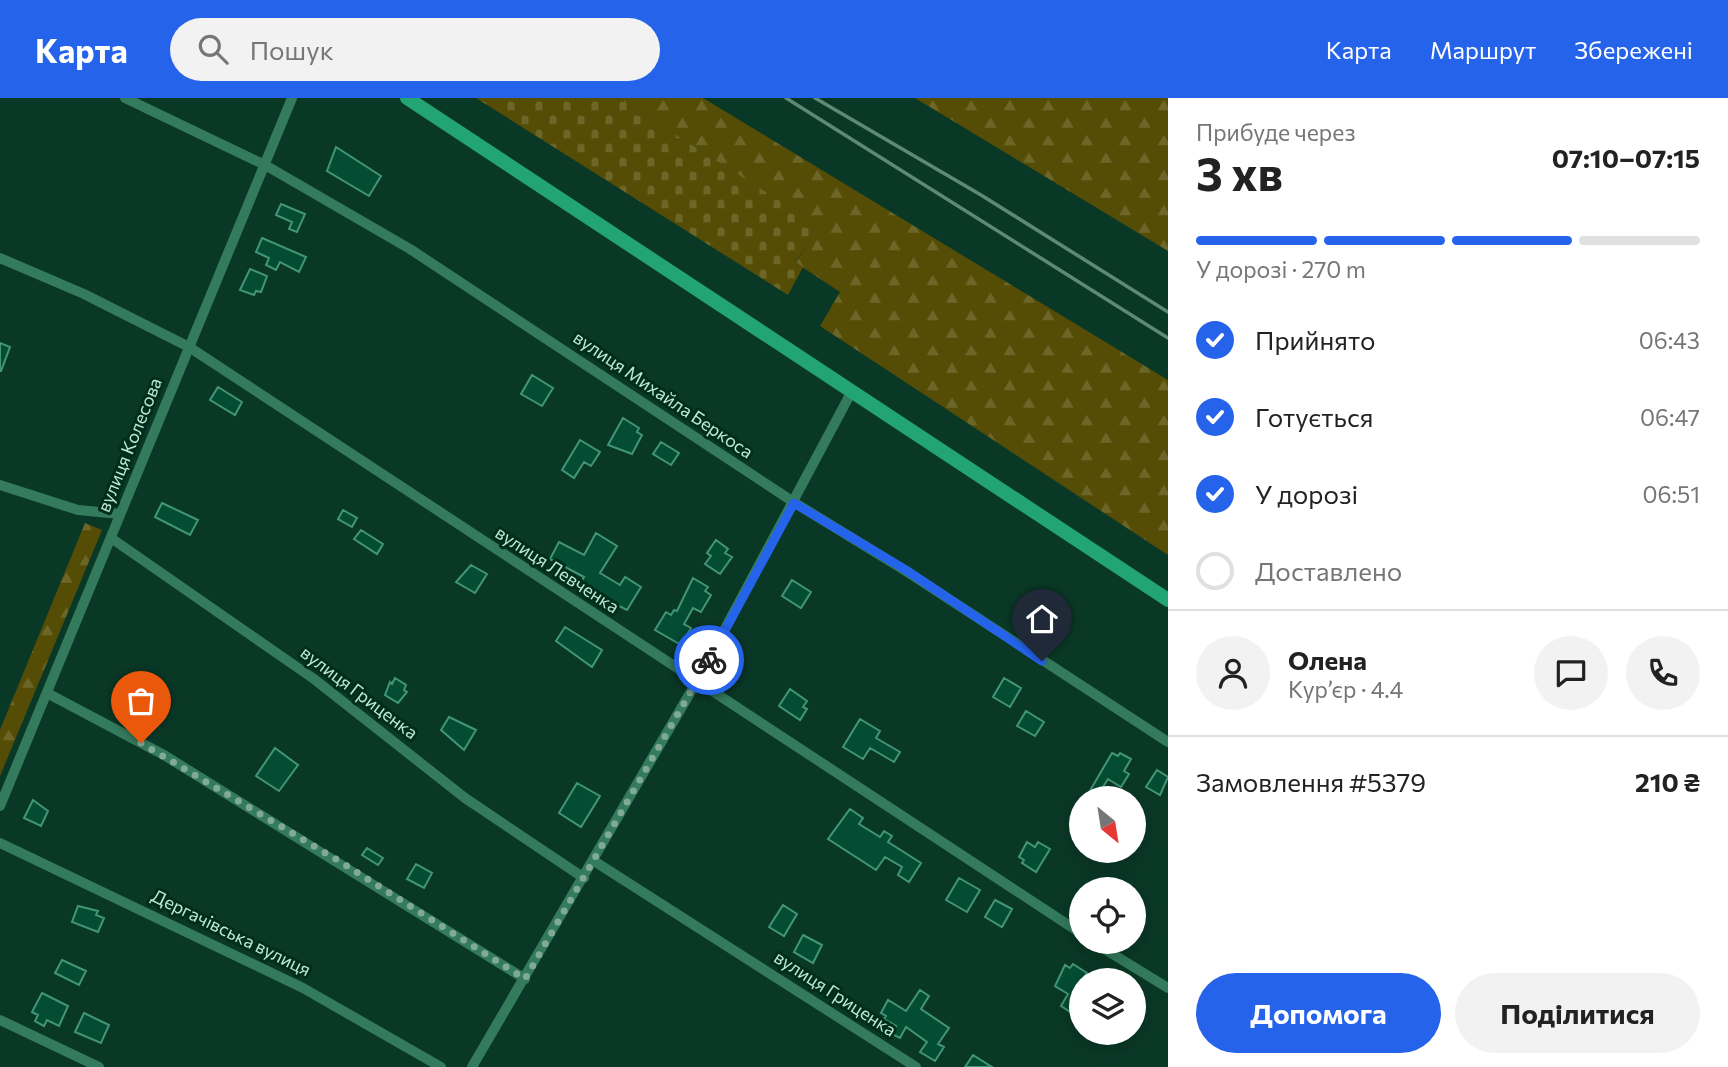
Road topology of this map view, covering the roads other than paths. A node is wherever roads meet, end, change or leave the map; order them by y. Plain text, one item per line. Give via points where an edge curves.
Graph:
1 (125, 98) edge
2 (292, 98) edge
3 (407, 98) edge
4 (265, 165) junction
5 (0, 258) edge
6 (189, 347) junction
7 (852, 391) junction
8 (0, 485) edge
9 (794, 503) junction
10 (120, 514) junction
11 (111, 538) junction
12 (1168, 600) edge
13 (697, 681) junction
14 (47, 693) junction
15 (1168, 742) edge
16 (0, 806) edge
17 (0, 843) edge
18 (594, 861) junction
19 (584, 878) junction
20 (1069, 925) edge
21 (1113, 954) edge
22 (525, 979) junction
23 (1168, 988) edge
24 (0, 1020) edge
25 (99, 1067) edge
26 (441, 1067) edge
27 (472, 1067) edge
28 (916, 1067) edge

1 - 4 street, вулиця Михайла Беркоса
2 - 4 street, вулиця Колесова
3 - 7 main road
4 - 6 street, вулиця Колесова
4 - 9 street, вулиця Михайла Беркоса via 410,249
5 - 6 street, вулиця Левченка
6 - 10 street, вулиця Колесова
6 - 13 street, вулиця Левченка
7 - 9 street
7 - 12 main road
8 - 10 street via 78,510
9 - 13 street
9 - 15 street, вулиця Михайла Беркоса via 906,570
10 - 11 street, вулиця Колесова
11 - 14 street, вулиця Колесова
11 - 19 street, вулиця Гриценка via 314,679 465,798
13 - 18 street
13 - 20 street, вулиця Левченка
14 - 16 street, вулиця Колесова
14 - 22 street via 164,755
17 - 26 street, Дергачівська вулиця via 303,988
18 - 19 street
18 - 28 street, вулиця Гриценка
19 - 22 street
21 - 23 street
22 - 27 street
24 - 25 street

